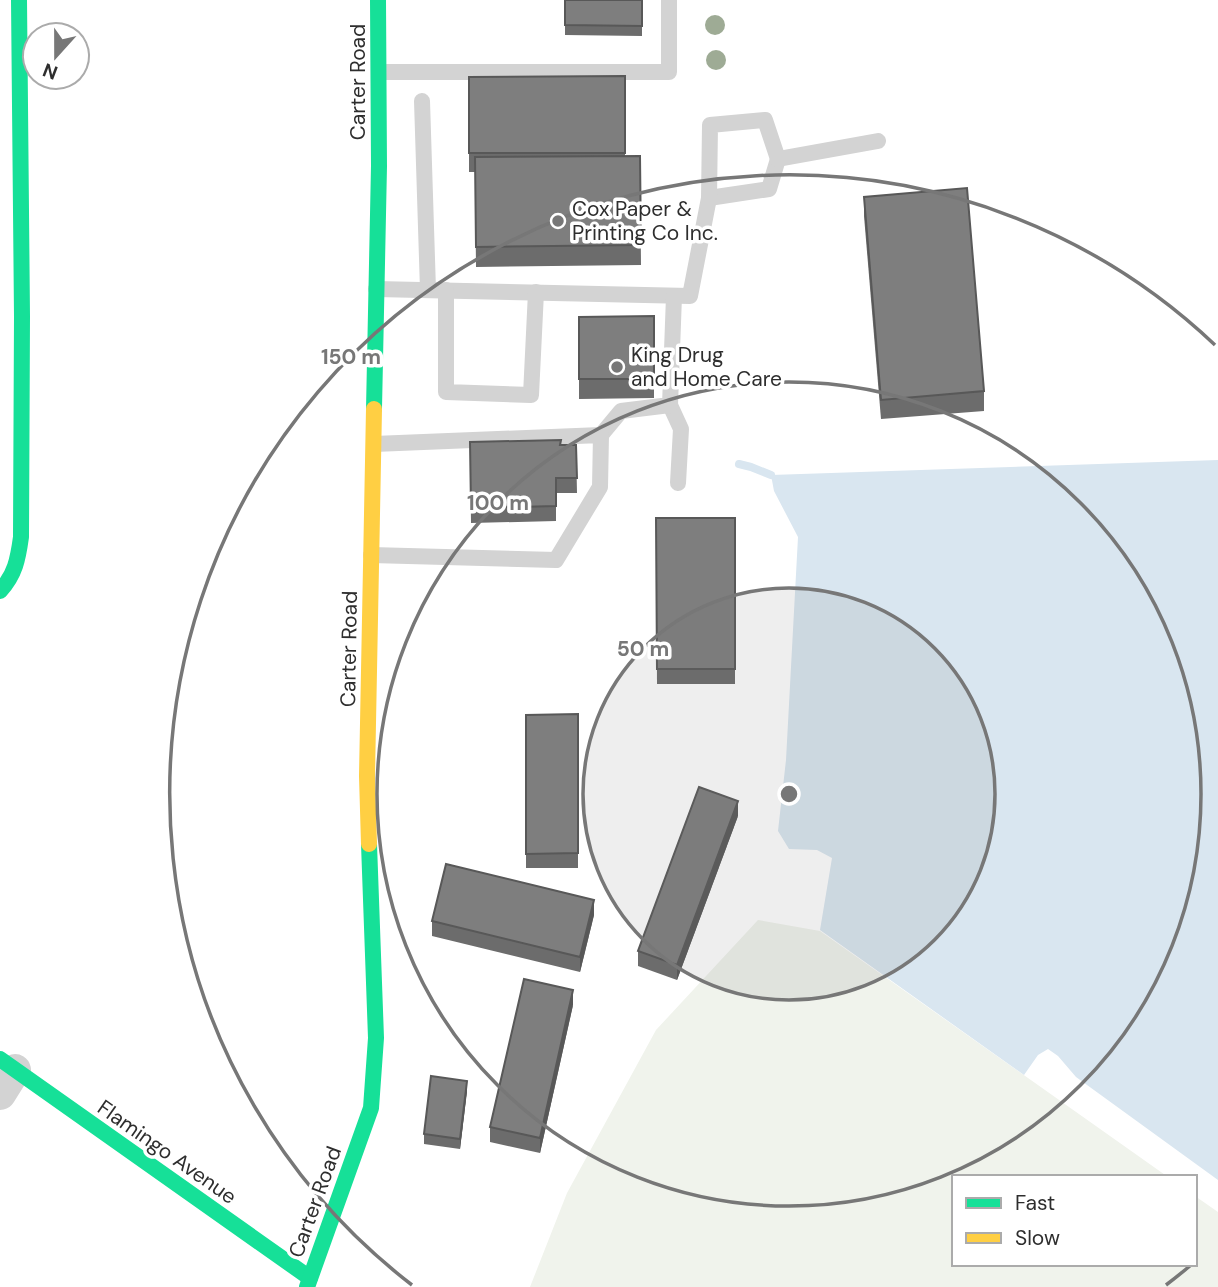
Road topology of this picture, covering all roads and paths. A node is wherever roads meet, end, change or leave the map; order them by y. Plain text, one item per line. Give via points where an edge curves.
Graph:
1 (19, 0) edge
2 (378, 0) edge
3 (669, 0) edge
4 (379, 72) junction
5 (422, 101) dead end
6 (878, 141) dead end
7 (778, 159) junction
8 (709, 198) junction
9 (376, 289) junction
10 (428, 290) junction
11 (446, 290) junction
12 (536, 292) junction
13 (674, 296) junction
14 (670, 405) junction
15 (601, 435) junction
16 (374, 444) junction
17 (678, 483) dead end
18 (371, 555) junction
19 (0, 591) edge
20 (5, 1074) edge
21 (308, 1283) edge

1 - 19 main road via 21,537 11,579
2 - 4 main road, Carter Road
3 - 4 lane via 669,72
4 - 9 main road, Carter Road
5 - 10 lane
6 - 7 lane
7 - 8 lane via 769,189
7 - 8 lane via 765,120 710,125
8 - 13 lane via 690,296
9 - 10 lane
9 - 16 main road, Carter Road
10 - 11 lane
11 - 12 lane
11 - 12 lane via 446,392 531,395
12 - 13 lane
13 - 14 lane
14 - 15 lane via 621,411
14 - 17 lane via 681,429
15 - 16 lane
15 - 18 lane via 600,487 556,560
16 - 18 main road, Carter Road
18 - 21 main road, Carter Road via 367,776 376,1038 371,1108
20 - 21 main road, Flamingo Avenue

